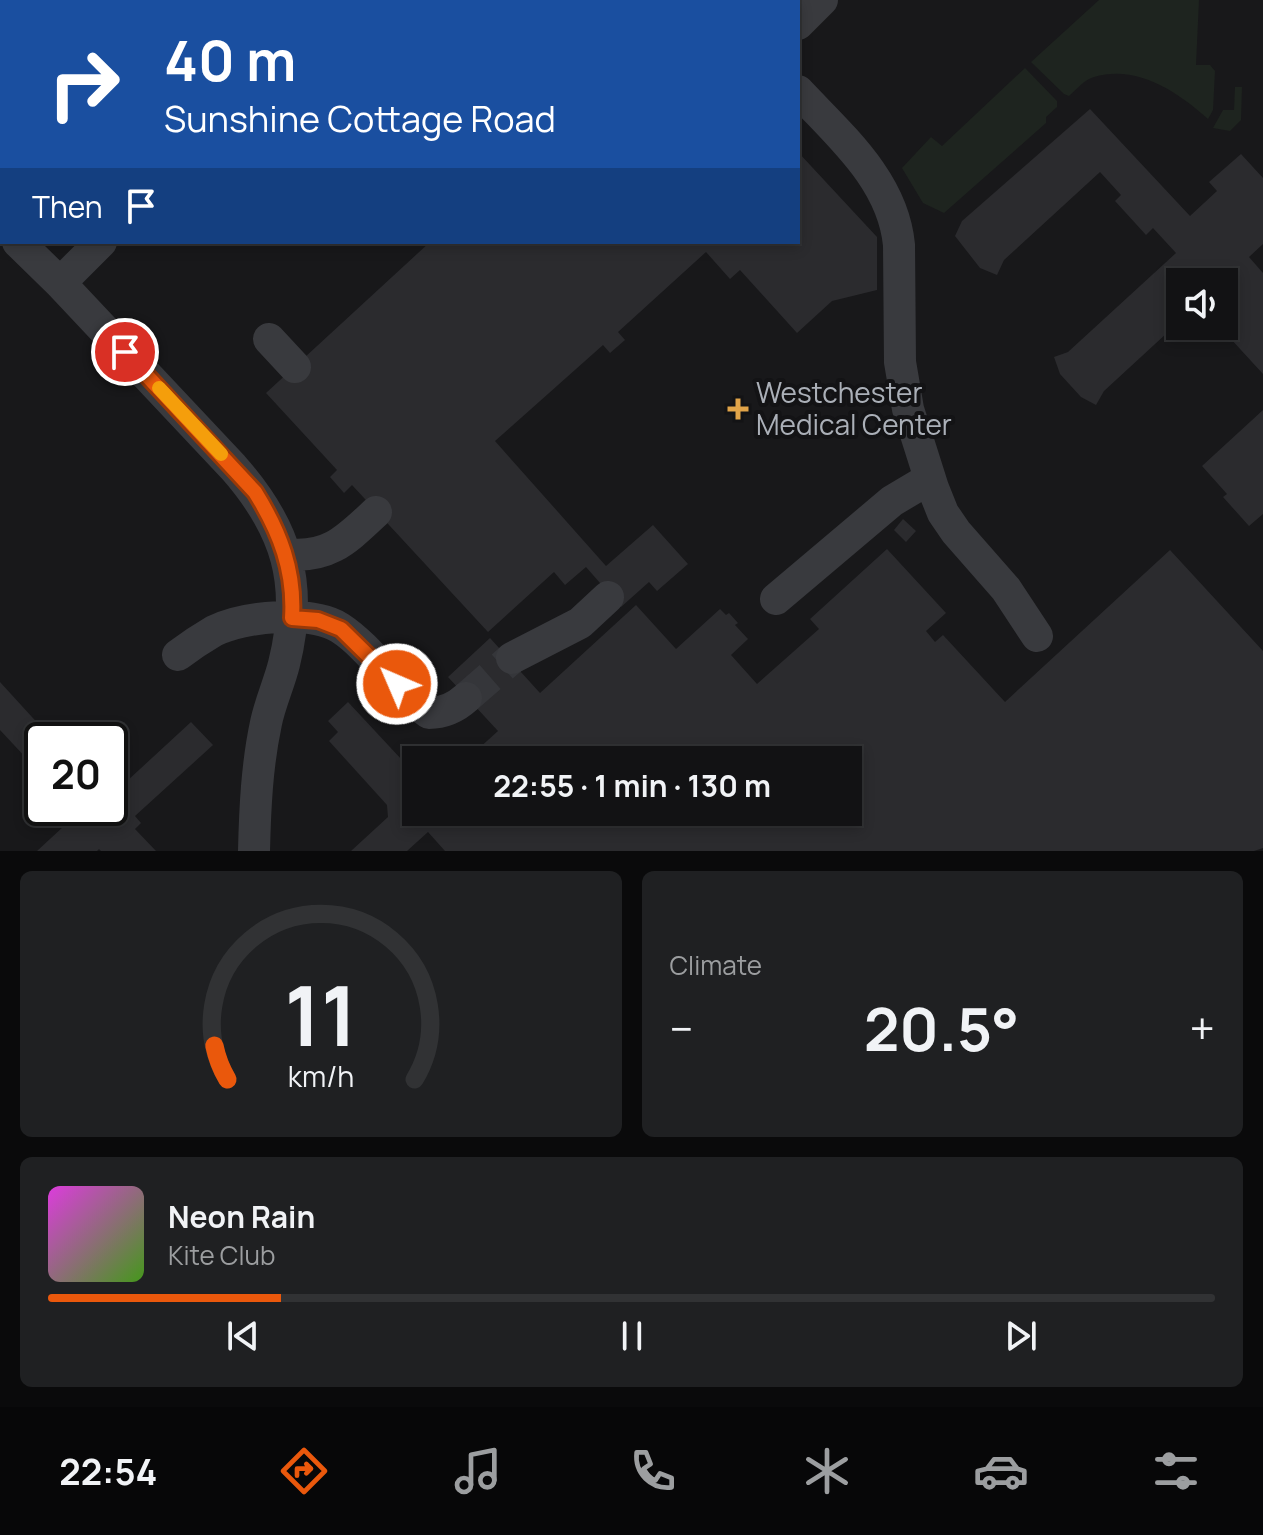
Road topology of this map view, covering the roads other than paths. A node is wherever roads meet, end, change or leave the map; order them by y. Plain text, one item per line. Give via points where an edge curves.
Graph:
1 (822, 0) edge
2 (800, 22) edge
3 (800, 93) edge
4 (20, 244) edge
5 (99, 244) edge
6 (60, 283) junction
7 (269, 339) dead end
8 (295, 367) dead end
9 (929, 479) junction
10 (376, 512) dead end
11 (286, 554) junction
12 (608, 597) dead end
13 (776, 599) dead end
14 (292, 618) junction
15 (1037, 636) dead end
16 (178, 655) dead end
17 (512, 658) tunnel mouth
18 (466, 698) tunnel mouth
19 (254, 851) edge

1 - 2 street
3 - 9 street via 870,170 894,217 901,270 900,362
4 - 6 street
5 - 6 street
6 - 11 street via 255,492
7 - 8 street
9 - 13 street via 892,501
9 - 15 street via 956,532 1006,589
10 - 11 street via 339,545 313,554
11 - 14 street
12 - 17 street via 580,623
14 - 16 street via 235,623
14 - 18 street via 341,629 429,713 442,713
14 - 19 street via 257,771

